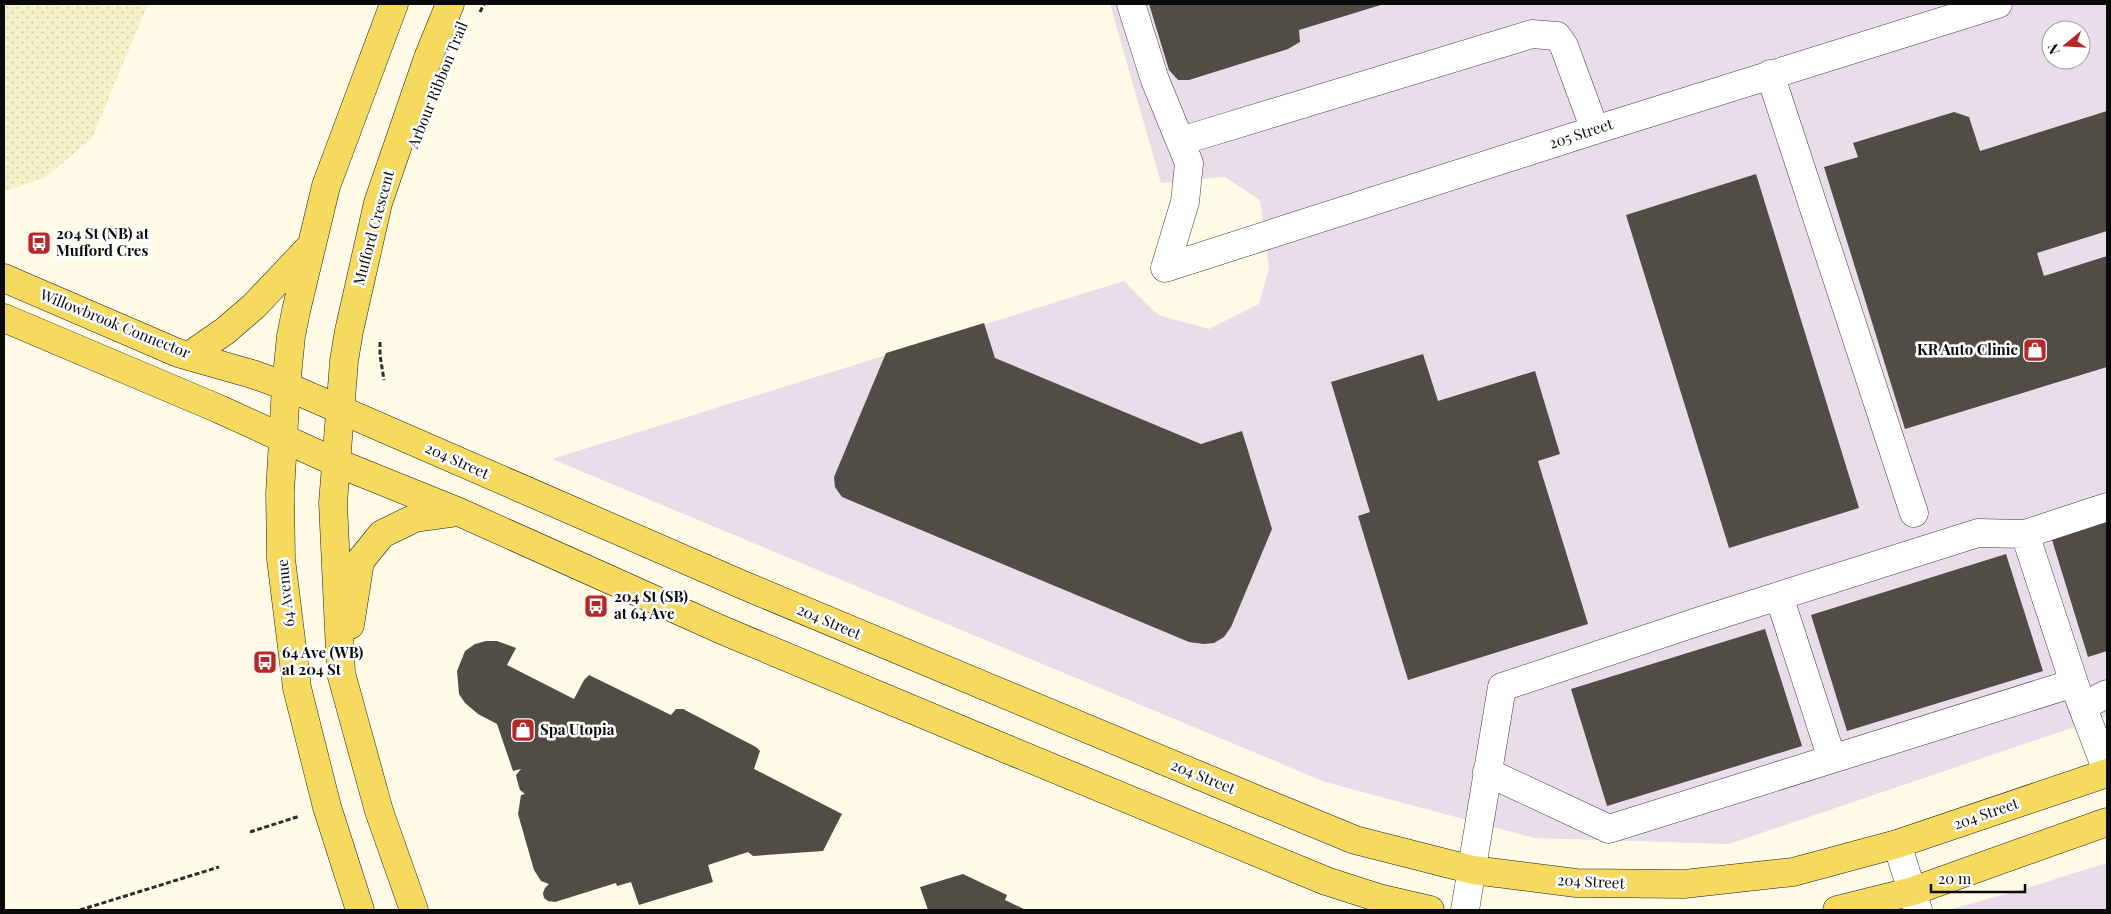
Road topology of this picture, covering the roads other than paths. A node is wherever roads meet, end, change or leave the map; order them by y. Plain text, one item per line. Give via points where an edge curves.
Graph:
1 (394, 4) edge
2 (450, 4) edge
3 (1131, 4) edge
4 (1998, 4) edge
5 (1770, 74) junction
6 (1595, 130) junction
7 (1181, 142) junction
8 (311, 246) junction
9 (4, 278) edge
10 (4, 318) edge
11 (189, 356) junction
12 (286, 386) junction
13 (340, 411) junction
14 (283, 439) junction
15 (335, 462) junction
16 (2107, 507) edge
17 (459, 512) junction
18 (1914, 513) dead end
19 (2025, 534) junction
20 (1779, 596) junction
21 (341, 673) junction
22 (2078, 694) junction
23 (2107, 694) edge
24 (1832, 759) junction
25 (1488, 772) junction
26 (2107, 772) edge
27 (2107, 822) edge
28 (1897, 844) junction
29 (1473, 870) junction
30 (1916, 901) edge
31 (354, 903) edge
32 (414, 910) edge
33 (1430, 910) edge
34 (1465, 910) edge
35 (1837, 910) edge

1 - 8 main road via 326,186
2 - 13 main road, Mufford Crescent via 378,203 349,331
3 - 7 street via 1155,80
4 - 5 street, 205 Street
5 - 6 street, 205 Street
5 - 18 street
6 - 7 street via 1564,46 1557,36 1532,34
6 - 7 street, 205 Street via 1165,268 1186,192 1189,162
8 - 11 main road via 254,306
8 - 12 main road via 291,336
9 - 11 main road, Willowbrook Connector
10 - 14 main road
11 - 12 main road, Willowbrook Connector
12 - 13 main road, Willowbrook Connector
12 - 14 main road, 64 Avenue
13 - 15 main road, Mufford Crescent
13 - 29 main road, 204 Street via 752,589 1354,840
14 - 15 main road
14 - 31 main road, 64 Avenue via 281,559 297,688
15 - 17 main road
15 - 21 main road via 333,513
16 - 19 street
17 - 21 main road via 415,518 382,534 360,561
17 - 33 main road via 722,630 1326,881
19 - 20 street via 1978,533
19 - 22 street
20 - 24 street
20 - 25 street via 1502,687
21 - 32 main road via 379,811
22 - 23 street
22 - 24 street
22 - 26 street
24 - 25 street via 1609,829
25 - 29 street
26 - 28 main road, 204 Street
27 - 30 main road
28 - 29 main road, 204 Street via 1793,872 1684,884 1576,883
28 - 30 street
29 - 34 street
30 - 35 main road

